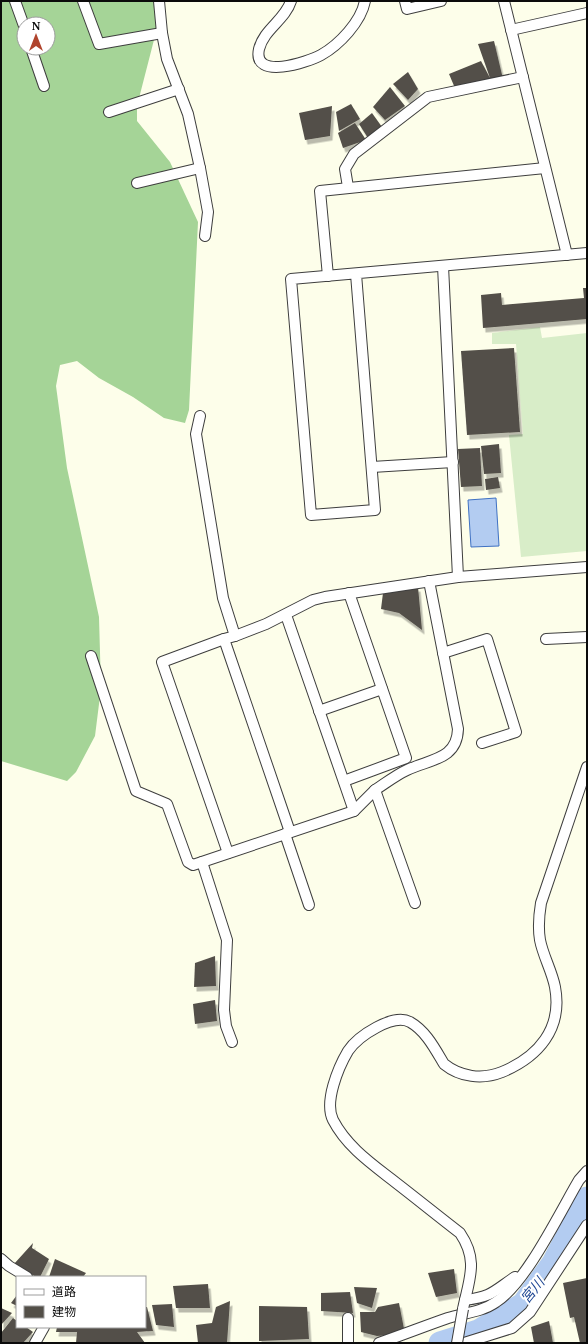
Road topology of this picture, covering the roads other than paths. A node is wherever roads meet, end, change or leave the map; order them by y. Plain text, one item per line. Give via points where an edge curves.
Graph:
1 (16, 1) edge
2 (83, 1) edge
3 (159, 1) edge
4 (291, 1) edge
5 (365, 1) edge
6 (405, 1) edge
7 (441, 1) edge
8 (504, 1) edge
9 (587, 13) edge
10 (21, 16) edge
11 (512, 30) junction
12 (162, 33) junction
13 (34, 56) edge
14 (523, 77) junction
15 (44, 86) dead end
16 (179, 89) junction
17 (109, 112) dead end
18 (200, 168) junction
19 (545, 168) junction
20 (137, 182) dead end
21 (348, 187) junction
22 (205, 236) dead end
23 (587, 253) edge
24 (567, 255) junction
25 (443, 266) junction
26 (356, 274) junction
27 (328, 276) junction
28 (200, 416) dead end
29 (453, 462) junction
30 (372, 468) junction
31 (587, 566) edge
32 (458, 577) junction
33 (430, 581) junction
34 (349, 593) junction
35 (286, 615) junction
36 (236, 636) junction
37 (587, 637) edge
38 (224, 639) junction
39 (546, 639) dead end
40 (443, 653) junction
41 (91, 656) dead end
42 (382, 689) junction
43 (320, 711) junction
44 (482, 743) dead end
45 (587, 768) edge
46 (344, 781) junction
47 (376, 790) junction
48 (354, 811) junction
49 (288, 833) junction
50 (228, 853) junction
51 (202, 862) junction
52 (415, 903) dead end
53 (309, 905) dead end
54 (232, 1042) dead end
55 (587, 1171) edge
56 (587, 1225) edge
57 (1, 1259) edge
58 (524, 1271) junction
59 (25, 1276) edge
60 (464, 1305) junction
61 (348, 1318) dead end
62 (43, 1328) edge
63 (35, 1343) edge
64 (348, 1343) edge
65 (379, 1343) edge
66 (457, 1343) edge
67 (464, 1343) edge

1 - 10 street
2 - 12 street via 99,44
3 - 12 street
4 - 5 street via 288,11 264,35 259,50 260,60 266,66 278,68 320,55 336,44 353,25
6 - 7 street via 407,9
8 - 11 street
9 - 11 street
11 - 14 street
12 - 16 street
13 - 15 street
14 - 19 street
14 - 21 street via 428,97 354,154 345,169
16 - 17 street
16 - 18 street via 188,114
18 - 20 street
18 - 22 street via 208,212
19 - 21 street
19 - 24 street
21 - 27 street via 320,191
23 - 24 street
24 - 25 street
25 - 26 street
25 - 29 street
26 - 27 street
26 - 30 street
27 - 30 street via 291,279 311,515 375,510
28 - 36 street via 196,434 224,598
29 - 30 street
29 - 32 street
31 - 32 street
32 - 33 street
33 - 34 street
33 - 40 street
34 - 35 street via 313,600
34 - 42 street
35 - 36 street
35 - 43 street
36 - 38 street
37 - 39 street
38 - 49 street
38 - 50 street via 162,662
40 - 44 street via 487,639 516,732
40 - 47 street via 458,729 458,741 446,754 406,770
41 - 51 street via 136,790 168,804 188,862 193,865
42 - 43 street
42 - 46 street via 406,758
43 - 46 street
45 - 60 street via 541,903 540,940 555,986 556,997 554,1018 545,1040 533,1055 520,1064 499,1073 481,1077 471,1076 444,1064 420,1028 408,1021 388,1021 362,1037 349,1051 331,1092 329,1103 333,1119 344,1137 359,1153 460,1233 468,1245 472,1274
46 - 48 street
47 - 48 street
47 - 52 street
48 - 49 street
49 - 50 street
49 - 53 street
50 - 51 street
51 - 54 street via 227,940 224,1010
55 - 58 street
56 - 67 street via 530,1312 512,1328
57 - 59 street
58 - 60 street via 495,1292
58 - 65 street via 515,1285 496,1302
60 - 66 street, bridge
61 - 64 street
62 - 63 street

